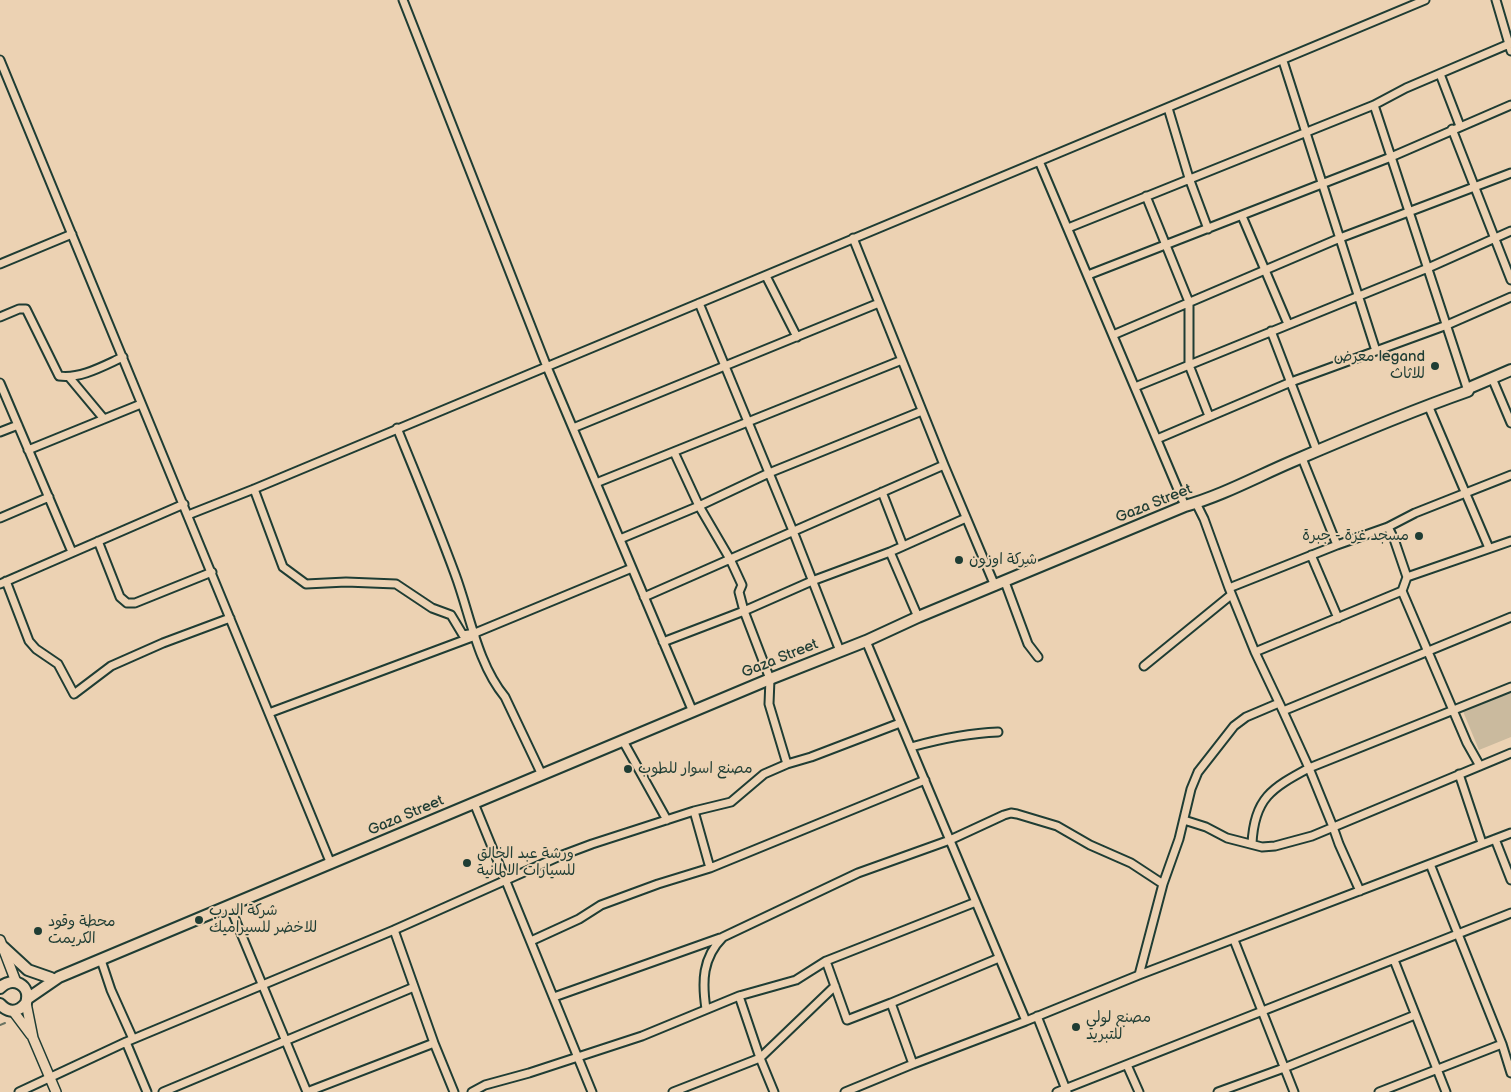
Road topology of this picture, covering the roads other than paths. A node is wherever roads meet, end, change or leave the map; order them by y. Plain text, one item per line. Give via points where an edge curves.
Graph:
1 (403, 0) edge
2 (1425, 0) edge
3 (1496, 0) edge
4 (1510, 48) edge
5 (0, 60) edge
6 (1283, 60) junction
7 (1440, 74) junction
8 (1374, 105) junction
9 (1511, 105) edge
10 (1168, 108) junction
11 (1460, 126) junction
12 (1452, 129) junction
13 (1306, 132) junction
14 (1391, 158) junction
15 (1039, 160) junction
16 (1511, 173) edge
17 (1189, 178) junction
18 (1322, 184) junction
19 (1474, 186) junction
20 (1146, 196) junction
21 (1409, 212) junction
22 (1242, 216) junction
23 (1068, 228) junction
24 (1208, 229) junction
25 (1511, 231) edge
26 (72, 234) junction
27 (854, 238) junction
28 (1340, 238) junction
29 (1494, 238) junction
30 (1166, 246) junction
31 (0, 264) edge
32 (1428, 268) junction
33 (1265, 269) junction
34 (1088, 275) junction
35 (766, 276) junction
36 (1511, 280) edge
37 (1358, 296) junction
38 (1511, 297) edge
39 (1188, 302) junction
40 (699, 303) junction
41 (879, 303) junction
42 (0, 318) edge
43 (1288, 324) junction
44 (1446, 325) junction
45 (1271, 331) junction
46 (1113, 335) junction
47 (797, 337) junction
48 (1376, 351) junction
49 (123, 357) junction
50 (902, 360) junction
51 (1189, 365) junction
52 (547, 366) junction
53 (724, 366) junction
54 (1511, 370) edge
55 (69, 377) junction
56 (1492, 378) junction
57 (1290, 382) junction
58 (0, 386) edge
59 (1135, 387) junction
60 (1468, 391) junction
61 (141, 404) junction
62 (1428, 405) junction
63 (922, 411) junction
64 (1209, 416) junction
65 (104, 419) junction
66 (748, 422) junction
67 (1511, 423) edge
68 (18, 425) junction
69 (397, 428) junction
70 (573, 428) junction
71 (0, 432) edge
72 (1157, 439) junction
73 (28, 450) junction
74 (1317, 451) junction
75 (674, 452) junction
76 (1302, 458) junction
77 (944, 465) junction
78 (769, 473) junction
79 (1511, 475) edge
80 (596, 483) junction
81 (254, 489) junction
82 (882, 492) junction
83 (1465, 494) junction
84 (49, 497) junction
85 (1196, 503) junction
86 (184, 504) junction
87 (699, 506) junction
88 (1185, 506) junction
89 (188, 515) junction
90 (0, 518) edge
91 (966, 518) junction
92 (1388, 527) junction
93 (793, 531) junction
94 (620, 539) junction
95 (98, 541) junction
96 (1511, 541) edge
97 (1337, 545) junction
98 (903, 546) junction
99 (1489, 548) junction
100 (72, 552) junction
101 (890, 552) junction
102 (1311, 555) junction
103 (730, 559) junction
104 (632, 568) junction
105 (212, 572) junction
106 (1407, 577) junction
107 (812, 581) junction
108 (3, 583) edge
109 (1000, 584) junction
110 (1402, 591) junction
111 (1230, 592) junction
112 (644, 596) junction
113 (744, 611) junction
114 (918, 617) junction
115 (1511, 617) edge
116 (230, 618) junction
117 (1338, 618) junction
118 (475, 634) junction
119 (866, 641) junction
120 (663, 642) junction
121 (1429, 651) junction
122 (840, 652) junction
123 (1255, 652) junction
124 (1038, 657) dead end
125 (1144, 666) dead end
126 (770, 679) junction
127 (1511, 686) edge
128 (1279, 703) junction
129 (1454, 709) junction
130 (1283, 711) junction
131 (693, 712) junction
132 (270, 713) junction
133 (900, 722) junction
134 (998, 732) dead end
135 (623, 741) junction
136 (910, 748) junction
137 (1511, 753) edge
138 (786, 764) junction
139 (1480, 766) junction
140 (1309, 768) junction
141 (1459, 774) junction
142 (542, 775) junction
143 (924, 780) junction
144 (474, 804) junction
145 (694, 811) junction
146 (667, 820) junction
147 (1184, 820) junction
148 (1333, 827) junction
149 (1511, 832) edge
150 (1495, 839) junction
151 (950, 840) junction
152 (1482, 843) junction
153 (1252, 844) junction
154 (331, 864) junction
155 (1430, 864) junction
156 (710, 868) junction
157 (1511, 880) edge
158 (506, 881) junction
159 (1163, 884) junction
160 (1360, 891) junction
161 (976, 902) junction
162 (230, 906) junction
163 (1511, 913) edge
164 (394, 930) junction
165 (1458, 934) junction
166 (723, 937) junction
167 (1234, 940) junction
168 (531, 941) junction
169 (2, 944) edge
170 (999, 958) junction
171 (101, 960) junction
172 (1394, 960) junction
173 (826, 961) junction
174 (1139, 975) junction
175 (55, 978) junction
176 (19, 983) junction
177 (0, 984) edge
178 (263, 985) junction
179 (835, 986) junction
180 (414, 987) junction
181 (739, 996) junction
182 (554, 997) junction
183 (26, 1001) junction
184 (891, 1002) junction
185 (0, 1004) edge
186 (706, 1009) junction
187 (8, 1012) edge
188 (1263, 1012) junction
189 (1415, 1015) junction
190 (1037, 1016) junction
191 (1026, 1021) junction
192 (33, 1038) junction
193 (286, 1039) junction
194 (129, 1041) junction
195 (434, 1043) junction
196 (1502, 1044) junction
197 (579, 1056) junction
198 (760, 1058) junction
199 (913, 1064) junction
200 (1127, 1065) junction
201 (1284, 1068) junction
202 (1437, 1069) junction
203 (1511, 1073) edge
204 (50, 1078) junction
205 (1066, 1090) edge
206 (19, 1092) edge
207 (56, 1092) edge
208 (147, 1092) edge
209 (163, 1092) edge
210 (454, 1092) edge
211 (472, 1092) edge
212 (592, 1092) edge
213 (673, 1092) edge
214 (774, 1092) edge
215 (845, 1092) edge
216 (1058, 1092) edge
217 (1139, 1092) edge
218 (1218, 1092) edge
219 (1294, 1092) edge
220 (1379, 1092) edge
221 (1446, 1092) edge

1 - 52 street
2 - 6 street
3 - 4 street
4 - 7 street
5 - 26 street
6 - 10 street
6 - 13 street
7 - 8 street
7 - 11 street
8 - 13 street
8 - 14 street
9 - 11 street
10 - 15 street
10 - 17 street
11 - 12 street
12 - 14 street
12 - 19 street
13 - 17 street
13 - 18 street
14 - 18 street
14 - 21 street
15 - 23 street
15 - 27 street
16 - 19 street
17 - 20 street
17 - 24 street
18 - 22 street
18 - 28 street
19 - 21 street
19 - 29 street
20 - 23 street
20 - 30 street
21 - 28 street
21 - 32 street
22 - 24 street
22 - 33 street
23 - 34 street
24 - 30 street
25 - 29 street
26 - 31 street
26 - 49 street
27 - 35 street
27 - 41 street
28 - 33 street
28 - 37 street
29 - 32 street
29 - 36 street
30 - 34 street
30 - 39 street
32 - 37 street
32 - 44 street
33 - 39 street
33 - 43 street
34 - 46 street
35 - 40 street
35 - 47 street
37 - 43 street
37 - 48 street
38 - 44 street
39 - 46 street
39 - 51 street
40 - 52 street
40 - 53 street
41 - 47 street
41 - 50 street
42 - 55 street via 26,309 59,376
43 - 45 street
44 - 48 street
44 - 60 street
45 - 51 street
45 - 57 street
46 - 59 street
47 - 53 street
48 - 57 street
49 - 55 street
49 - 61 street
50 - 63 street
50 - 66 street
51 - 59 street
51 - 64 street
52 - 69 street
52 - 70 street
53 - 66 street
53 - 70 street
54 - 56 main road, Gaza Street
55 - 65 street
56 - 60 main road, Gaza Street
56 - 67 street
57 - 64 street
57 - 74 street
58 - 68 street
59 - 72 street
60 - 62 main road, Gaza Street
61 - 65 street
61 - 86 street
62 - 74 main road, Gaza Street
62 - 83 street
63 - 77 street
63 - 78 street
64 - 72 street
65 - 73 street
66 - 75 street
66 - 78 street
68 - 71 street
68 - 73 street
69 - 81 street
69 - 118 street
70 - 80 street
72 - 88 street
73 - 84 street
74 - 76 main road, Gaza Street
75 - 80 street
75 - 87 street
76 - 85 main road, Gaza Street
76 - 97 street
77 - 82 street
77 - 91 street
78 - 87 street
78 - 93 street
79 - 83 street
80 - 94 street
81 - 89 street
81 - 118 street via 283,567 306,584 396,584 432,608 451,615 463,635
82 - 93 street
82 - 98 street
83 - 92 street
83 - 99 street
84 - 90 street
84 - 100 street
85 - 88 main road, Gaza Street
85 - 111 street
86 - 89 street
86 - 95 street
87 - 94 street
87 - 103 street
88 - 109 main road, Gaza Street
89 - 105 street
91 - 98 street
91 - 109 street
92 - 97 street
92 - 106 street
93 - 103 street
93 - 107 street
94 - 104 street
95 - 100 street
95 - 105 street via 120,597 127,603 135,603
96 - 99 street
97 - 102 street
98 - 101 street
99 - 106 street
100 - 108 street
101 - 107 street
101 - 114 street
102 - 111 street
102 - 117 street
103 - 112 street
103 - 113 street via 742,585 739,592
104 - 112 street
104 - 118 street
105 - 116 street
106 - 110 street
107 - 113 street
107 - 122 street
108 - 116 street via 29,641 58,664 74,694 111,666 162,642
109 - 114 main road, Gaza Street
109 - 124 street via 1028,644
110 - 117 street
110 - 121 street
111 - 123 street
111 - 125 street
112 - 120 street
113 - 120 street
113 - 126 street
114 - 119 main road, Gaza Street
115 - 121 street
116 - 132 street
117 - 123 street
118 - 132 street
118 - 142 street via 483,658 505,696
119 - 122 main road, Gaza Street
119 - 133 street
120 - 131 street
121 - 129 street
121 - 130 street
122 - 126 main road, Gaza Street
123 - 128 street
126 - 131 main road, Gaza Street
126 - 138 street via 769,704
127 - 129 street
128 - 130 street
128 - 147 street via 1246,716 1234,726 1198,772
129 - 139 street
129 - 140 street
130 - 140 street
131 - 135 main road, Gaza Street
132 - 154 street
133 - 136 street
133 - 138 street
134 - 136 street via 943,738
135 - 142 main road, Gaza Street
135 - 146 street
136 - 143 street
137 - 139 street
138 - 145 street via 764,774 731,802
139 - 141 street
140 - 148 street
140 - 153 street via 1281,783 1267,795 1257,814
141 - 148 street
141 - 152 street
142 - 144 main road, Gaza Street
143 - 151 street
143 - 156 street
144 - 154 main road, Gaza Street
144 - 158 street
145 - 146 street
145 - 156 street
146 - 158 street via 592,844
147 - 153 street
147 - 159 street
148 - 153 street via 1275,846
148 - 160 street
149 - 150 street
150 - 152 street
150 - 157 street
151 - 159 street via 1004,815 1017,814 1057,826 1090,845 1131,862
151 - 161 street
151 - 166 street via 858,872
152 - 155 street
154 - 162 main road, Gaza Street
155 - 160 street
155 - 165 street
156 - 168 street via 601,905
158 - 164 street
158 - 168 street
159 - 174 street
160 - 167 street
161 - 170 street
161 - 173 street
162 - 171 main road, Gaza Street
162 - 178 street
163 - 165 street
164 - 178 street
164 - 180 street
165 - 172 street
165 - 196 street
166 - 182 street
166 - 186 street via 713,947 705,970 702,986
167 - 174 street
167 - 188 street
168 - 182 street
169 - 175 main road via 28,970
169 - 176 street
170 - 184 street
170 - 191 street
171 - 175 main road, Gaza Street
171 - 194 street
172 - 188 street
172 - 189 street
173 - 179 street
173 - 181 street via 796,980
174 - 190 street
175 - 176 main road, Gaza Street
175 - 183 main road, Gaza Street
176 - 177 main road, Gaza Street
176 - 183 main road via 25,989
178 - 193 street
178 - 194 street
179 - 184 street via 847,1020
179 - 198 street
180 - 193 street
180 - 195 street
181 - 186 street
181 - 198 street
182 - 197 street
183 - 187 main road, Gaza Street via 20,1009
183 - 192 street
184 - 199 street
185 - 187 main road
186 - 197 street via 642,1036
187 - 192 street
188 - 200 street
188 - 201 street
189 - 201 street
189 - 202 street
190 - 191 street
190 - 205 street
191 - 199 street
192 - 204 street
193 - 195 street via 308,1092
193 - 209 street
194 - 204 street
194 - 208 street
195 - 210 street
196 - 202 street
196 - 203 street
197 - 211 street
197 - 212 street
198 - 213 street
198 - 214 street
199 - 215 street
200 - 205 street
200 - 217 street
201 - 218 street
201 - 219 street
202 - 220 street
202 - 221 street
204 - 206 street
204 - 207 street
205 - 216 street

